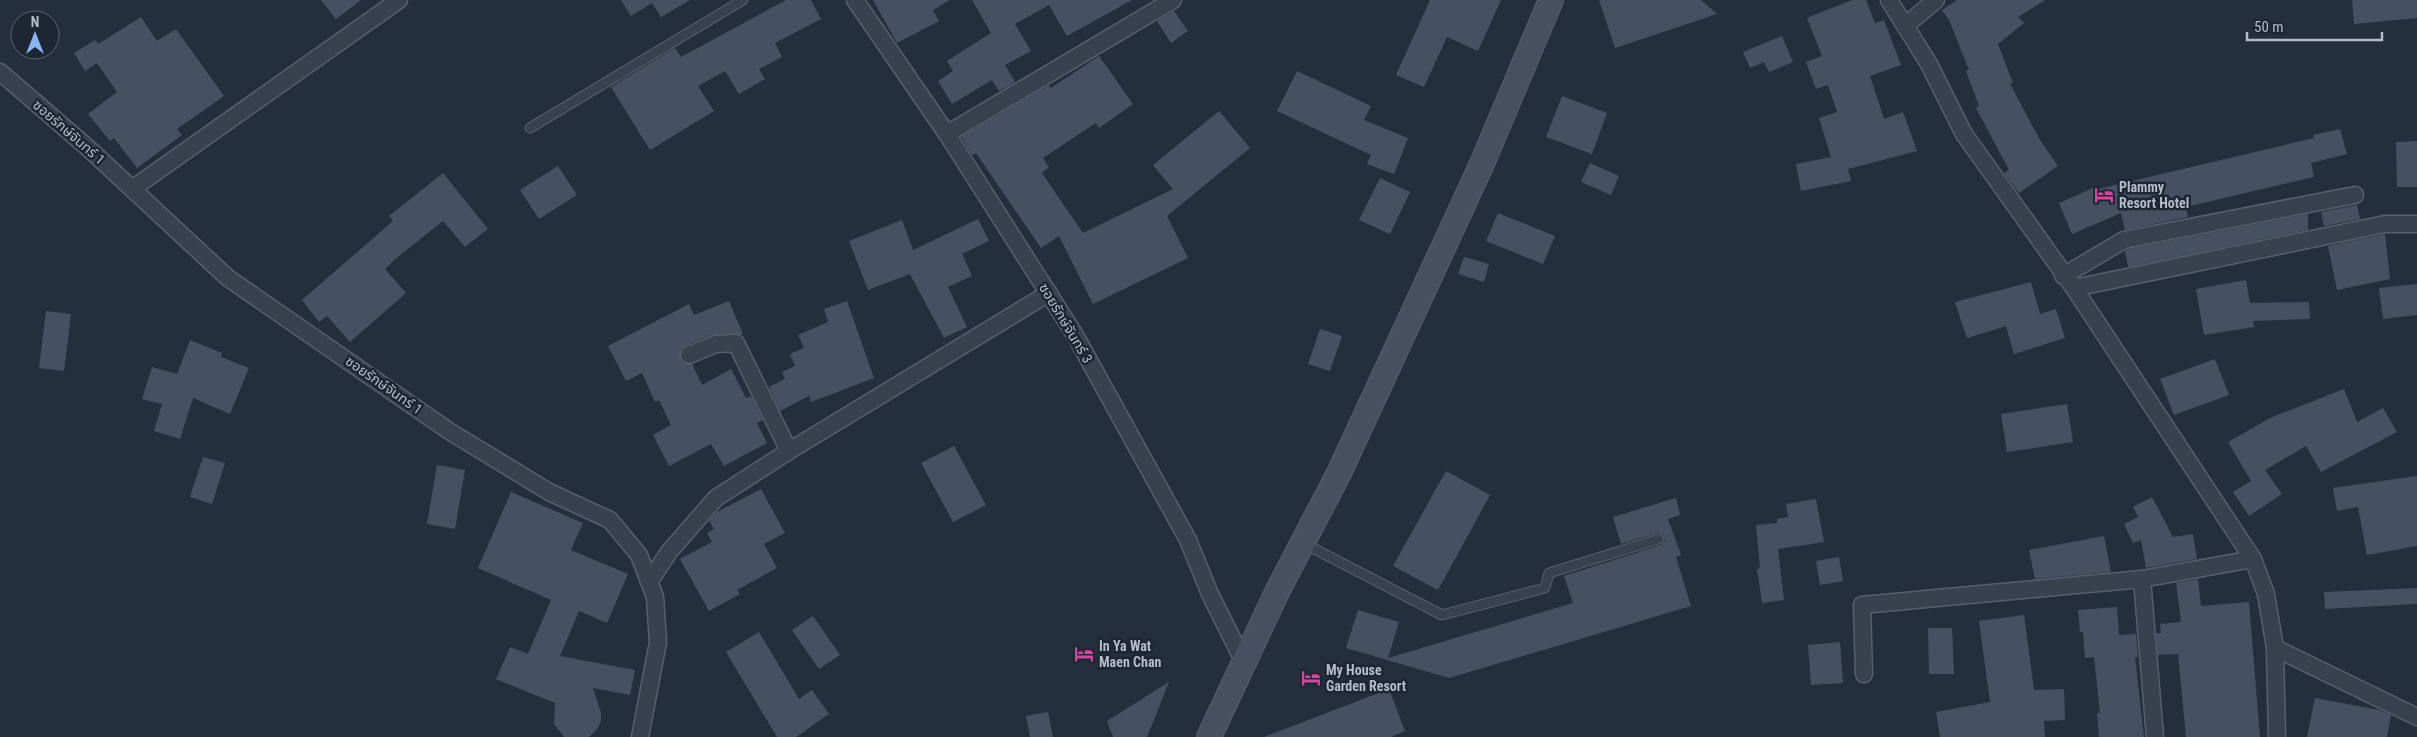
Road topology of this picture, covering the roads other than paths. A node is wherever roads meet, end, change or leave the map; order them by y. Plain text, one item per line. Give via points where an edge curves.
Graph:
1 (399, 0) edge
2 (743, 0) edge
3 (855, 0) edge
4 (1173, 0) edge
5 (1551, 0) edge
6 (1889, 0) edge
7 (1936, 0) edge
8 (1905, 26) junction
9 (0, 72) edge
10 (530, 128) dead end
11 (947, 134) junction
12 (132, 189) junction
13 (2355, 195) dead end
14 (2417, 224) edge
15 (2069, 282) junction
16 (1049, 293) junction
17 (689, 355) dead end
18 (789, 451) junction
19 (1659, 539) dead end
20 (1302, 542) junction
21 (2253, 559) junction
22 (2142, 579) junction
23 (649, 582) junction
24 (2275, 648) junction
25 (1245, 664) junction
26 (1864, 674) dead end
27 (2417, 717) edge
28 (640, 737) edge
29 (1209, 737) edge
30 (2155, 737) edge
31 (2277, 737) edge

1 - 12 street
2 - 10 lane
3 - 11 street, ซอยรักษ์จันทร์ 3
4 - 11 street
5 - 20 main road via 1481,166 1339,473
6 - 8 street
7 - 8 street
8 - 15 street via 1964,134
9 - 12 street, ซอยรักษ์จันทร์ 1
11 - 16 street, ซอยรักษ์จันทร์ 3
12 - 23 street, ซอยรักษ์จันทร์ 1 via 236,284 450,431 549,492 610,520 639,556
13 - 15 street via 2124,240
14 - 15 street via 2385,224
15 - 21 street
16 - 18 street
16 - 25 street, ซอยรักษ์จันทร์ 3 via 1076,335 1188,540 1210,594
17 - 18 street via 716,344 736,343
18 - 23 street via 716,498 669,552
19 - 20 lane via 1549,573 1545,588 1442,614
20 - 25 main road
21 - 22 street
21 - 24 street via 2266,594
22 - 26 street via 1862,605
22 - 30 street
23 - 28 street, ซอยรักษ์จันทร์ 1 via 655,597 658,642
24 - 27 street
24 - 31 street
25 - 29 main road

